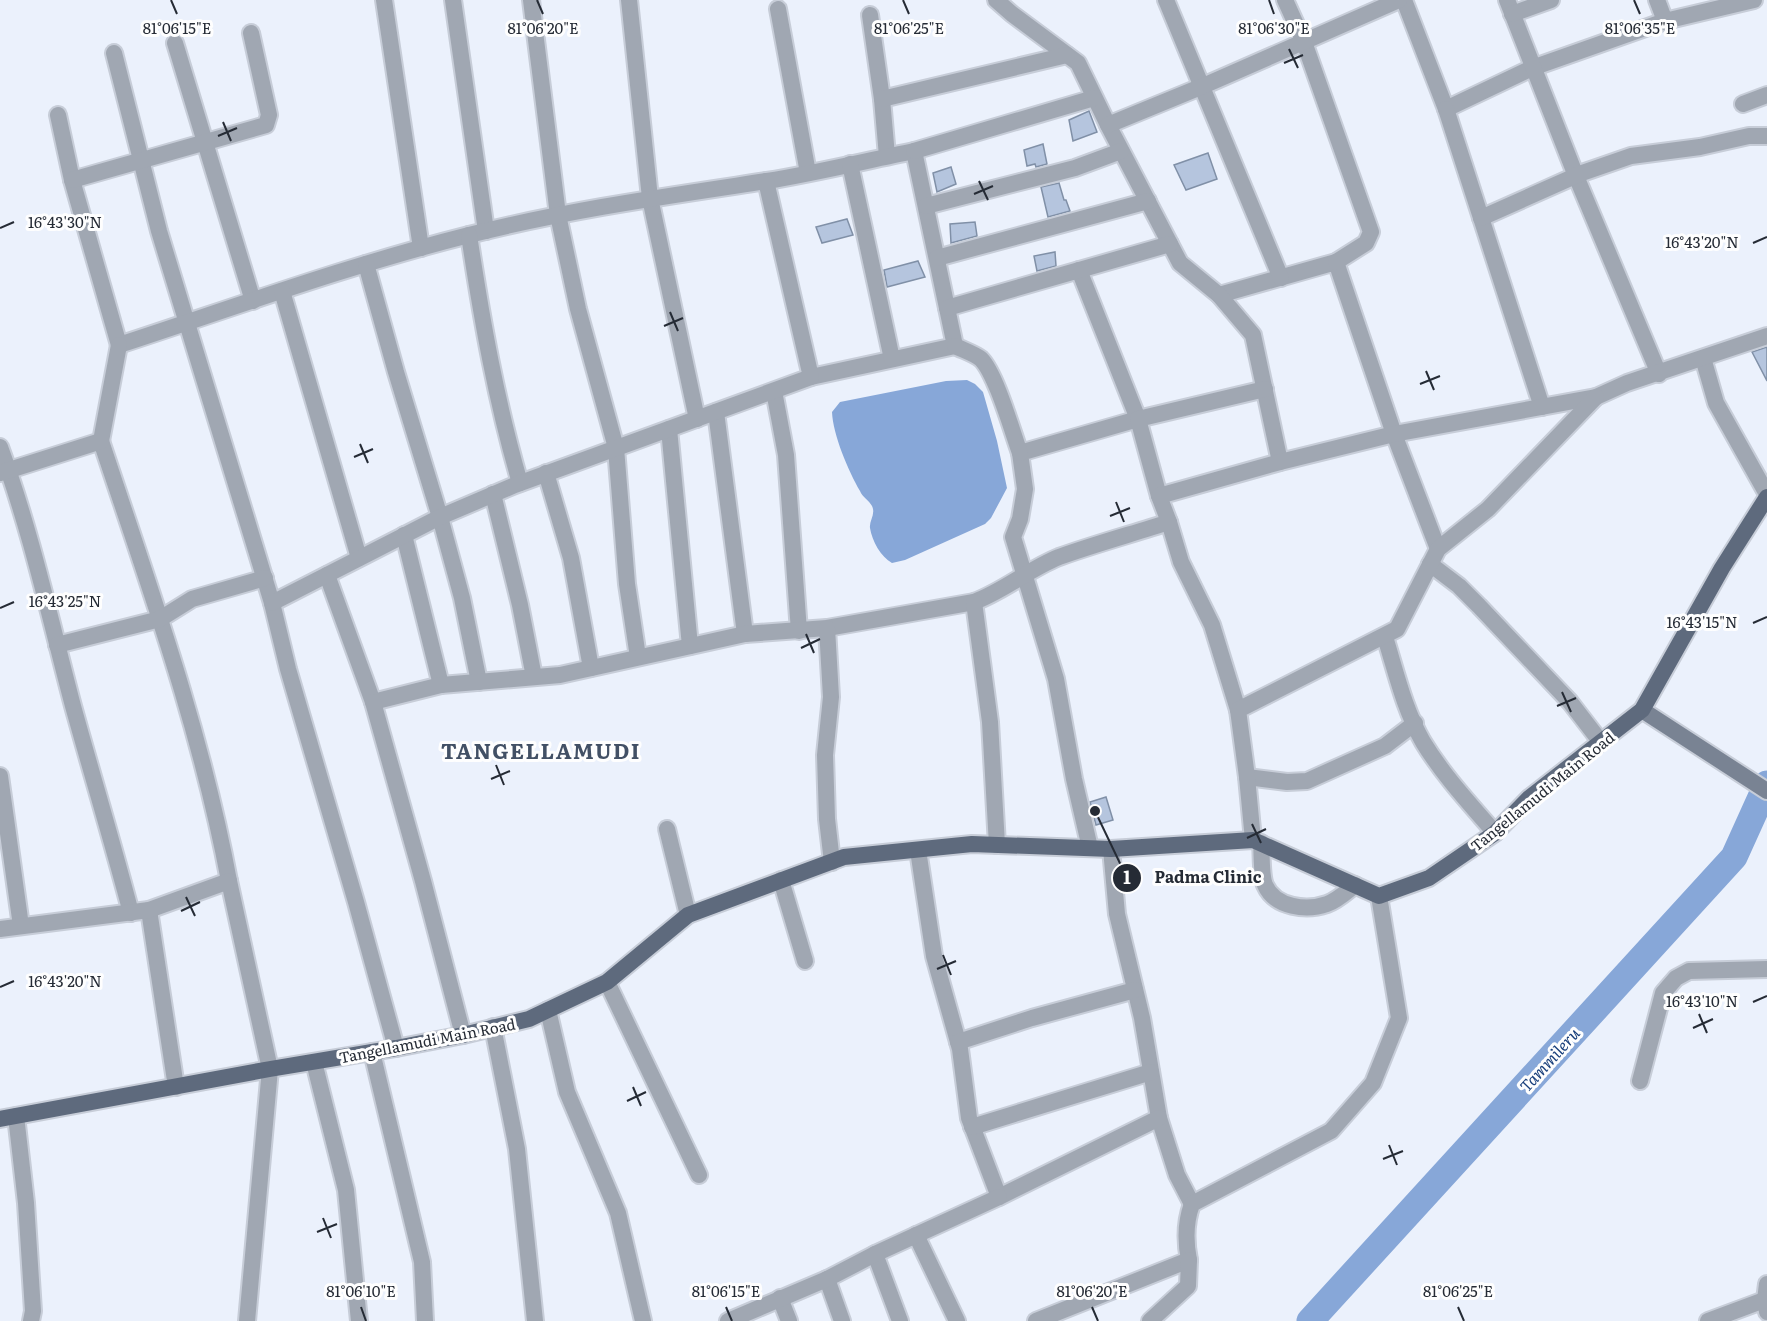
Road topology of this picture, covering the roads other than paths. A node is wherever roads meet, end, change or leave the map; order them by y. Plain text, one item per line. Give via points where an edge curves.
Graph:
1 (384, 0) edge
2 (453, 0) edge
3 (531, 0) edge
4 (628, 0) edge
5 (996, 0) edge
6 (1166, 0) edge
7 (1285, 0) edge
8 (1399, 0) edge
9 (1404, 0) edge
10 (1551, 0) edge
11 (1657, 0) edge
12 (1754, 0) edge
13 (1723, 3) edge
14 (1509, 7) edge
15 (778, 9) dead end
16 (870, 15) dead end
17 (1665, 21) junction
18 (251, 33) dead end
19 (1304, 42) junction
20 (175, 43) dead end
21 (114, 53) dead end
22 (1067, 55) junction
23 (1532, 68) junction
24 (1203, 86) junction
25 (1767, 95) edge
26 (1095, 98) junction
27 (882, 99) junction
28 (1743, 104) dead end
29 (1446, 109) junction
30 (58, 115) dead end
31 (1108, 125) junction
32 (1767, 136) edge
33 (204, 142) junction
34 (914, 151) junction
35 (1121, 151) junction
36 (887, 156) junction
37 (141, 159) junction
38 (850, 164) junction
39 (808, 172) junction
40 (1575, 176) junction
41 (72, 180) junction
42 (766, 181) junction
43 (650, 198) junction
44 (1148, 201) junction
45 (926, 207) junction
46 (558, 215) junction
47 (1481, 218) junction
48 (486, 231) junction
49 (469, 235) junction
50 (1170, 244) junction
51 (421, 248) junction
52 (937, 258) junction
53 (1336, 262) junction
54 (366, 264) junction
55 (1079, 270) junction
56 (1281, 278) junction
57 (282, 291) junction
58 (1219, 295) junction
59 (253, 301) junction
60 (947, 308) junction
61 (187, 322) junction
62 (1767, 336) edge
63 (119, 345) junction
64 (956, 346) junction
65 (1703, 358) junction
66 (892, 359) junction
67 (1659, 374) junction
68 (811, 377) junction
69 (1265, 389) junction
70 (774, 391) junction
71 (1596, 397) junction
72 (1542, 407) junction
73 (716, 412) junction
74 (697, 419) junction
75 (1138, 419) junction
76 (669, 429) junction
77 (1394, 434) junction
78 (101, 441) junction
79 (0, 447) edge
80 (616, 448) junction
81 (1020, 453) junction
82 (1280, 462) junction
83 (4, 471) edge
84 (546, 473) junction
85 (520, 483) junction
86 (493, 494) junction
87 (1159, 496) junction
88 (1767, 496) edge
89 (440, 516) junction
90 (1169, 522) junction
91 (404, 535) junction
92 (1438, 549) junction
93 (359, 558) junction
94 (1430, 564) junction
95 (1025, 574) junction
96 (327, 575) junction
97 (264, 578) junction
98 (974, 602) junction
99 (273, 603) junction
100 (160, 619) junction
101 (827, 628) junction
102 (799, 631) junction
103 (744, 634) junction
104 (1385, 637) junction
105 (57, 645) junction
106 (690, 646) junction
107 (639, 657) junction
108 (591, 668) junction
109 (534, 677) junction
110 (479, 681) junction
111 (441, 685) junction
112 (373, 702) junction
113 (1238, 710) junction
114 (1642, 710) junction
115 (1415, 723) junction
116 (1600, 741) junction
117 (0, 776) edge
118 (1247, 777) junction
119 (1767, 791) edge
120 (667, 829) dead end
121 (1495, 833) junction
122 (1257, 841) junction
123 (997, 845) junction
124 (1090, 848) junction
125 (1112, 849) junction
126 (918, 850) junction
127 (832, 862) junction
128 (781, 880) junction
129 (229, 881) junction
130 (1354, 885) junction
131 (1379, 896) junction
132 (149, 910) junction
133 (131, 913) junction
134 (688, 915) junction
135 (21, 926) junction
136 (0, 929) edge
137 (805, 961) dead end
138 (1767, 969) edge
139 (607, 982) junction
140 (1135, 990) junction
141 (548, 1010) junction
142 (493, 1027) junction
143 (463, 1035) junction
144 (958, 1042) junction
145 (396, 1048) junction
146 (372, 1052) junction
147 (314, 1062) junction
148 (270, 1068) junction
149 (1151, 1072) junction
150 (1640, 1081) dead end
151 (176, 1087) junction
152 (8, 1117) edge
153 (1159, 1118) junction
154 (972, 1127) junction
155 (699, 1175) dead end
156 (999, 1197) junction
157 (1192, 1204) junction
158 (916, 1235) junction
159 (875, 1254) junction
160 (1189, 1260) junction
161 (827, 1279) junction
162 (780, 1298) junction
163 (1766, 1299) edge
164 (732, 1320) edge
165 (1714, 1320) edge
166 (32, 1321) edge
167 (247, 1321) edge
168 (359, 1321) edge
169 (425, 1321) edge
170 (535, 1321) edge
171 (643, 1321) edge
172 (789, 1321) edge
173 (842, 1321) edge
174 (900, 1321) edge
175 (957, 1321) edge
176 (1036, 1321) edge
177 (1150, 1321) edge

1 - 51 street
2 - 48 street
3 - 46 street
4 - 43 street
5 - 22 street
6 - 24 street
7 - 19 street
8 - 19 street
9 - 29 street
10 - 14 street
11 - 17 street
12 - 13 street
13 - 17 street
14 - 23 street
15 - 39 street
16 - 27 street
17 - 23 street
18 - 33 street via 269,119 261,127
19 - 24 street
19 - 53 street via 1371,232 1366,243
20 - 33 street
21 - 37 street
22 - 26 street via 1078,63
22 - 27 street
23 - 29 street
23 - 40 street
24 - 31 street
24 - 56 street
25 - 28 street
26 - 31 street
26 - 34 street
27 - 36 street
29 - 47 street
30 - 41 street
31 - 35 street
32 - 40 street via 1631,156
33 - 37 street
33 - 59 street
34 - 36 street
34 - 45 street
35 - 44 street
35 - 45 street via 1075,168
36 - 38 street
37 - 41 street
37 - 61 street
38 - 39 street
38 - 66 street
39 - 42 street
40 - 47 street
40 - 67 street
41 - 63 street
42 - 43 street
42 - 68 street
43 - 46 street
43 - 74 street
44 - 50 street
44 - 52 street
45 - 52 street
46 - 48 street
46 - 80 street via 578,309
47 - 72 street
48 - 49 street
49 - 51 street
49 - 85 street via 502,419
50 - 55 street
50 - 58 street via 1180,262
51 - 54 street
52 - 60 street
53 - 56 street
53 - 77 street
54 - 57 street
54 - 89 street
55 - 60 street
55 - 75 street
56 - 58 street
57 - 59 street
57 - 93 street
58 - 69 street via 1253,335
59 - 61 street
60 - 64 street
61 - 63 street
61 - 97 street
62 - 65 street
63 - 78 street
64 - 66 street
64 - 81 street via 981,359 988,369
65 - 67 street
65 - 88 street via 1716,403
66 - 68 street
67 - 71 street
68 - 70 street
69 - 75 street
69 - 82 street
70 - 73 street
70 - 102 street via 786,455
71 - 72 street
71 - 92 street via 1488,509
72 - 77 street
73 - 74 street
73 - 103 street
74 - 76 street
75 - 81 street
75 - 87 street
76 - 80 street
76 - 106 street
77 - 82 street
77 - 92 street
78 - 83 street
78 - 100 street
79 - 83 street
80 - 84 street
80 - 107 street via 627,584
81 - 95 street via 1025,489 1013,537
82 - 87 street
83 - 105 street via 31,542
84 - 85 street
84 - 108 street via 571,558
85 - 86 street
86 - 89 street
86 - 109 street
87 - 90 street
88 - 114 main road
89 - 91 street
89 - 110 street
90 - 95 street via 1058,558
90 - 113 street via 1181,562 1212,625
91 - 93 street
91 - 111 street
92 - 94 street
93 - 96 street
94 - 104 street via 1397,629
94 - 116 street via 1479,606 1570,702
95 - 98 street via 994,595
95 - 124 street via 1056,679
96 - 99 street
96 - 112 street
97 - 99 street
97 - 100 street via 192,599
98 - 101 street
98 - 123 street via 990,722
99 - 145 street via 288,669
100 - 105 street
100 - 129 street via 217,814
101 - 102 street
101 - 127 street via 831,697 825,754
102 - 103 street
103 - 106 street
104 - 113 street
104 - 115 street via 1403,698
105 - 133 street
106 - 107 street
107 - 108 street
108 - 109 street
109 - 110 street
110 - 111 street
111 - 112 street
112 - 143 street
113 - 118 street
114 - 116 main road, Tangellamudi Main Road
114 - 119 main road
115 - 118 street via 1385,746 1307,781
115 - 121 street via 1423,742 1461,795
116 - 121 main road, Tangellamudi Main Road via 1529,798
117 - 135 street
118 - 122 street
120 - 134 street
121 - 131 main road, Tangellamudi Main Road via 1429,878
122 - 125 main road, Tangellamudi Main Road
122 - 130 main road, Tangellamudi Main Road
122 - 130 street via 1265,885 1288,907 1326,905
123 - 124 main road, Tangellamudi Main Road
123 - 126 main road, Tangellamudi Main Road
124 - 125 main road, Tangellamudi Main Road
125 - 140 street via 1117,914
126 - 127 main road, Tangellamudi Main Road via 844,857
126 - 144 street via 934,956
127 - 128 main road, Tangellamudi Main Road
128 - 134 main road, Tangellamudi Main Road
128 - 137 street
129 - 132 street
129 - 148 street
130 - 131 main road, Tangellamudi Main Road
131 - 157 street via 1400,1018 1373,1083 1331,1131
132 - 133 street
132 - 151 street
133 - 135 street
134 - 139 main road, Tangellamudi Main Road
135 - 136 street
138 - 150 street via 1689,971 1676,978 1663,993
139 - 141 main road, Tangellamudi Main Road
139 - 155 street
140 - 144 street
140 - 149 street
141 - 142 main road, Tangellamudi Main Road
141 - 171 street via 567,1092 618,1213
142 - 143 main road, Tangellamudi Main Road
142 - 170 street via 517,1149
143 - 145 main road, Tangellamudi Main Road
144 - 154 street
145 - 146 main road, Tangellamudi Main Road
146 - 147 main road, Tangellamudi Main Road
146 - 169 street via 422,1262
147 - 148 main road, Tangellamudi Main Road
147 - 168 street via 346,1190
148 - 151 main road, Tangellamudi Main Road
148 - 167 street
149 - 153 street
149 - 154 street
151 - 152 main road, Tangellamudi Main Road
152 - 166 street via 26,1203
153 - 156 street
153 - 157 street via 1177,1175
154 - 156 street
156 - 158 street
157 - 160 street via 1185,1240
158 - 159 street
158 - 175 street
159 - 161 street
159 - 174 street
160 - 176 street
160 - 177 street via 1188,1286
161 - 162 street
161 - 173 street
162 - 164 street
162 - 172 street
163 - 165 street

